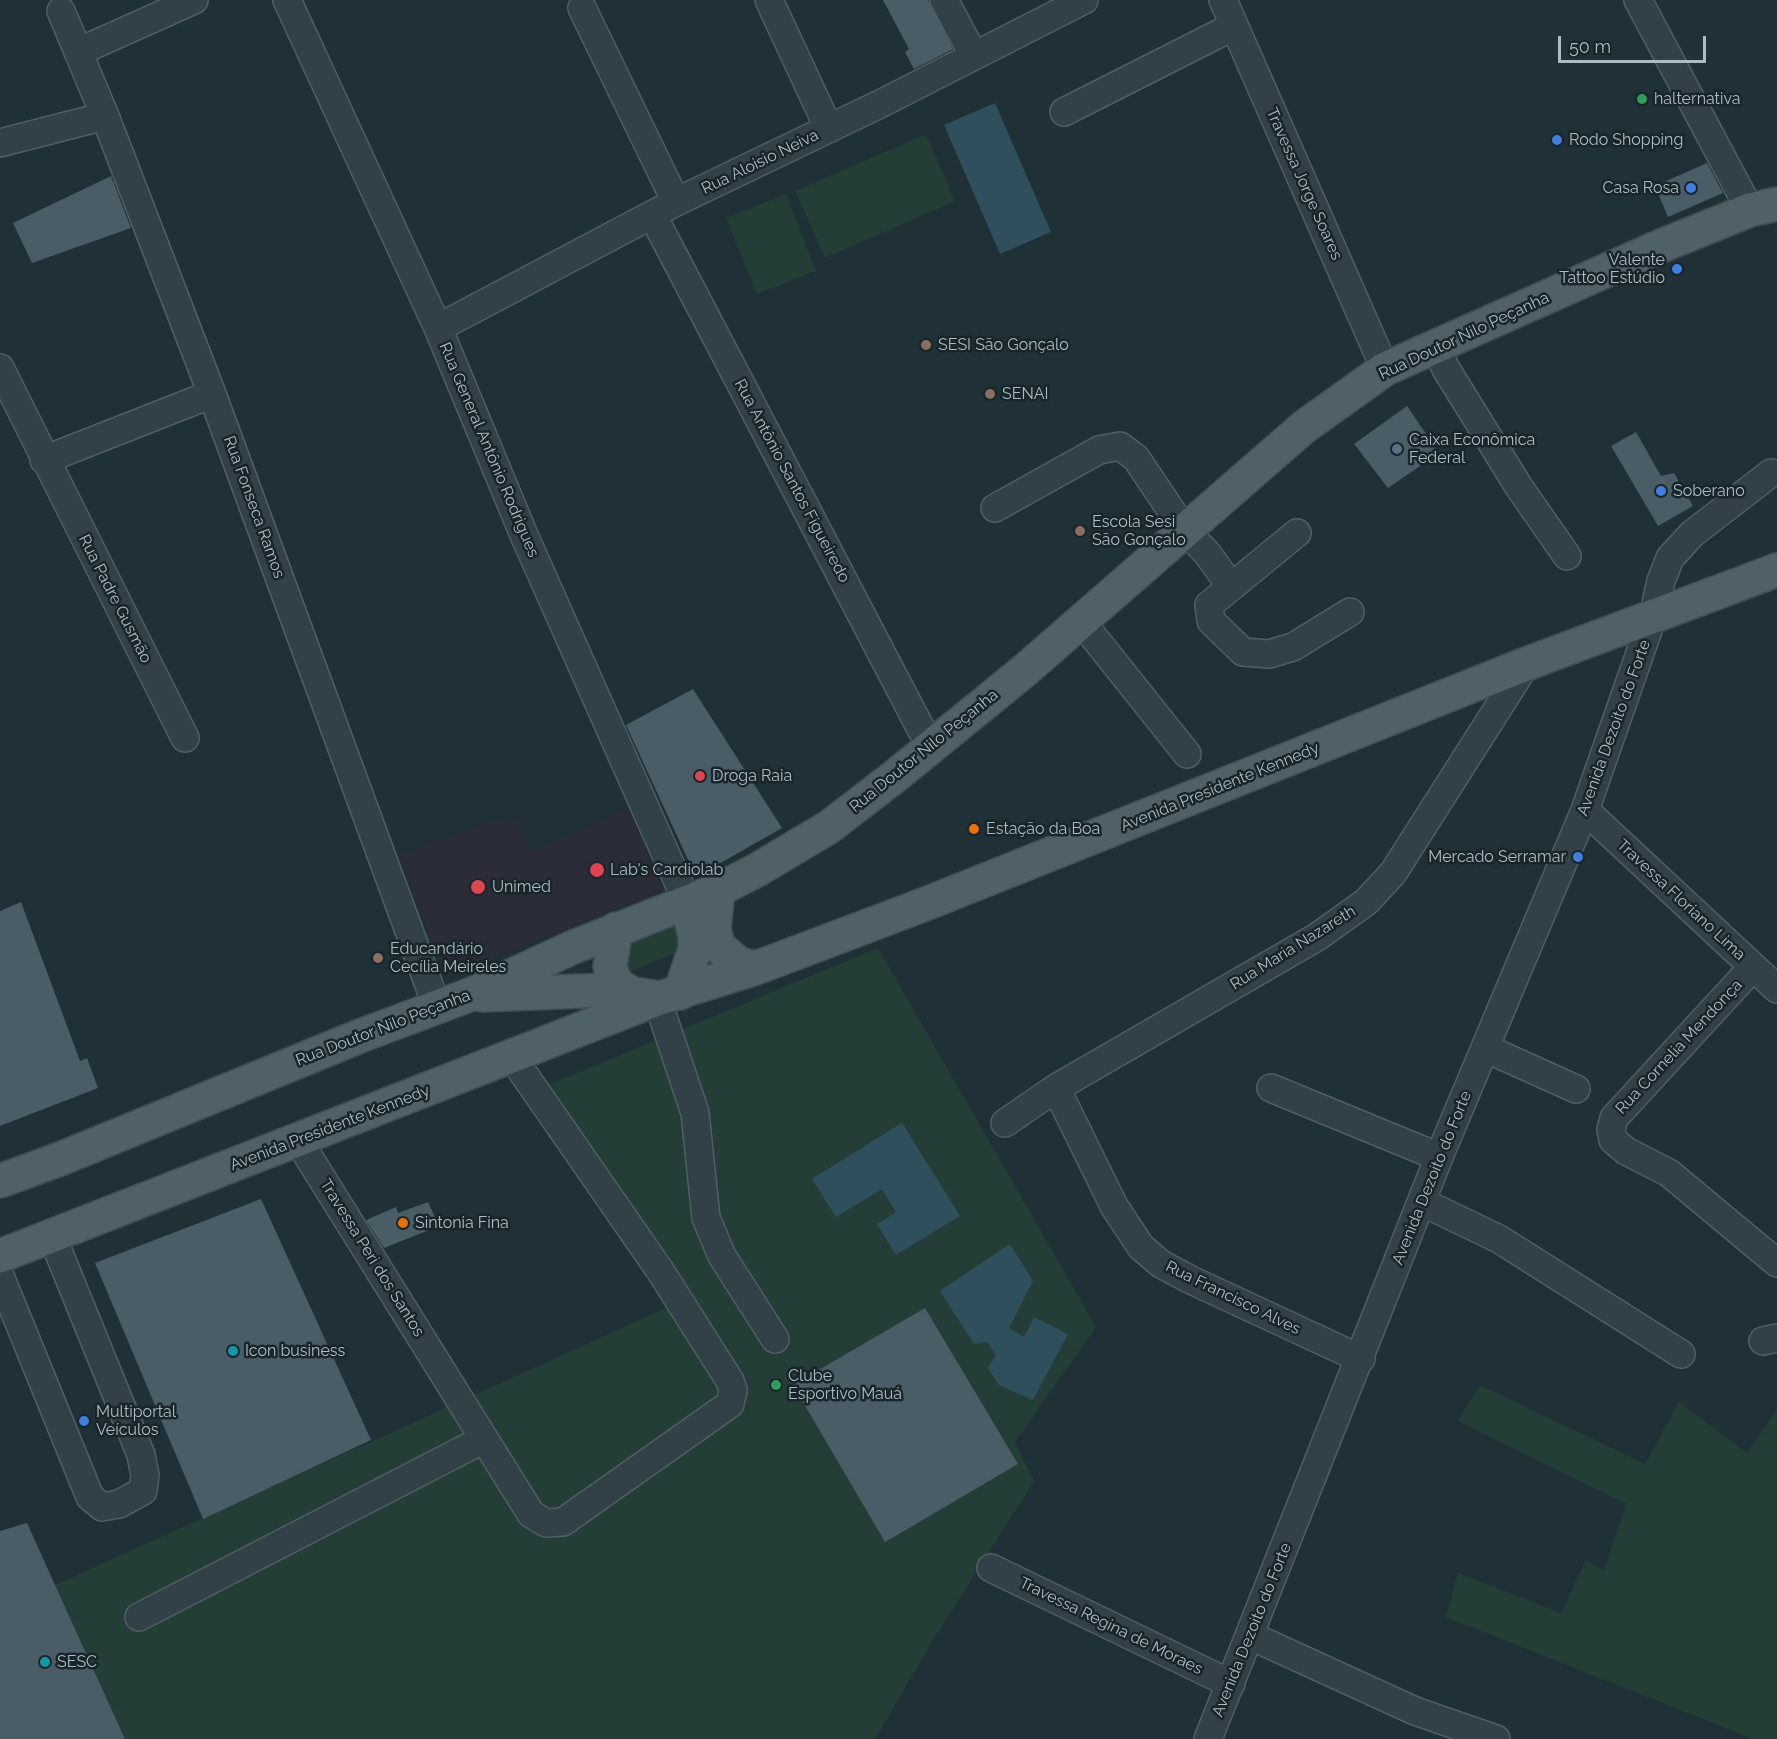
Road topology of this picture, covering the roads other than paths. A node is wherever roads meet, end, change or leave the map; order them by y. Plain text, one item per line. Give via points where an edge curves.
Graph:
1 (194, 0) edge
2 (287, 0) edge
3 (769, 0) edge
4 (944, 0) edge
5 (1084, 0) edge
6 (1223, 0) edge
7 (1638, 0) edge
8 (582, 8) dead end
9 (61, 11) dead end
10 (1234, 26) junction
11 (78, 52) junction
12 (974, 56) junction
13 (1064, 112) dead end
14 (105, 116) junction
15 (829, 129) junction
16 (0, 143) edge
17 (676, 202) junction
18 (1764, 207) edge
19 (653, 216) junction
20 (438, 328) junction
21 (1436, 347) junction
22 (0, 368) edge
23 (1385, 369) junction
24 (212, 394) junction
25 (44, 460) junction
26 (1771, 473) dead end
27 (995, 508) dead end
28 (1185, 531) junction
29 (1297, 533) dead end
30 (1567, 556) dead end
31 (1777, 570) edge
32 (1230, 585) junction
33 (1350, 612) dead end
34 (1653, 616) junction
35 (1081, 621) junction
36 (1526, 664) junction
37 (185, 738) dead end
38 (930, 746) junction
39 (1186, 754) dead end
40 (1585, 810) junction
41 (718, 890) junction
42 (687, 902) junction
43 (616, 929) junction
44 (1753, 967) junction
45 (756, 968) junction
46 (1777, 989) edge
47 (472, 994) junction
48 (657, 996) junction
49 (437, 1007) junction
50 (1485, 1048) junction
51 (512, 1057) junction
52 (1056, 1088) junction
53 (1270, 1088) dead end
54 (1576, 1089) dead end
55 (1005, 1123) dead end
56 (298, 1140) junction
57 (1439, 1157) junction
58 (60, 1159) junction
59 (0, 1181) edge
60 (0, 1200) edge
61 (1422, 1202) junction
62 (52, 1236) junction
63 (0, 1256) edge
64 (1777, 1263) edge
65 (0, 1276) edge
66 (775, 1339) dead end
67 (1681, 1354) dead end
68 (1361, 1359) junction
69 (484, 1439) junction
70 (991, 1568) dead end
71 (139, 1617) dead end
72 (1251, 1636) junction
73 (1231, 1684) junction
74 (1208, 1739) edge
75 (1496, 1739) edge

1 - 11 street
2 - 20 street, Rua General Antônio Rodrigues
3 - 15 street
4 - 12 street
5 - 12 street, Rua Aloisio Neiva
6 - 10 street, Travessa Jorge Soares
7 - 18 street
8 - 17 street
9 - 11 street, Rua Fonseca Ramos
10 - 13 street
10 - 23 street, Travessa Jorge Soares
11 - 14 street, Rua Fonseca Ramos
12 - 15 street, Rua Aloisio Neiva
14 - 16 street
14 - 24 street, Rua Fonseca Ramos
15 - 17 street, Rua Aloisio Neiva
17 - 19 street, Rua Aloisio Neiva
18 - 21 main road, Rua Doutor Nilo Peçanha via 1661,246
19 - 20 street, Rua Aloisio Neiva
19 - 38 street, Rua Antônio Santos Figueiredo
20 - 42 street, Rua General Antônio Rodrigues via 524,535
21 - 23 main road, Rua Doutor Nilo Peçanha
21 - 30 street via 1519,487
22 - 25 street, Rua Padre Gusmão
23 - 28 main road, Rua Doutor Nilo Peçanha via 1304,427
24 - 25 street
24 - 49 street, Rua Fonseca Ramos
25 - 37 street, Rua Padre Gusmão
26 - 34 street, Avenida Dezoito do Forte via 1692,534 1670,558
27 - 28 street via 1099,450 1120,446 1136,458
28 - 32 street
28 - 35 main road, Rua Doutor Nilo Peçanha
29 - 32 street
31 - 34 main road, Avenida Presidente Kennedy
32 - 33 street via 1209,605 1211,621 1243,652 1269,654 1293,647
34 - 36 main road, Avenida Presidente Kennedy
34 - 40 street, Avenida Dezoito do Forte
35 - 38 main road, Rua Doutor Nilo Peçanha
35 - 39 street
36 - 45 main road, Avenida Presidente Kennedy
36 - 52 street, Rua Maria Nazareth via 1393,873 1366,902 1317,936
38 - 41 main road, Rua Doutor Nilo Peçanha via 829,827
40 - 44 street, Travessa Floriano Lima
40 - 50 street, Avenida Dezoito do Forte
41 - 42 main road, Rua Doutor Nilo Peçanha
41 - 45 main road via 714,928 718,946 739,964
42 - 43 main road, Rua Doutor Nilo Peçanha
42 - 48 main road via 693,918 695,949
43 - 47 main road, Rua Doutor Nilo Peçanha
43 - 48 main road via 610,966 613,977 620,986
44 - 46 street, Travessa Floriano Lima
44 - 64 street, Rua Cornelia Mendonça via 1614,1118 1611,1130 1613,1140 1626,1151 1669,1173
45 - 48 main road, Avenida Presidente Kennedy
47 - 48 main road, Avenida Presidente Kennedy via 608,990
47 - 49 main road, Rua Doutor Nilo Peçanha
48 - 51 main road, Avenida Presidente Kennedy
48 - 66 street via 694,1113 706,1218 722,1256
49 - 58 main road, Rua Doutor Nilo Peçanha
50 - 54 street
50 - 57 street, Avenida Dezoito do Forte
51 - 56 main road, Avenida Presidente Kennedy
51 - 69 street, Travessa Peri dos Santos via 661,1272 733,1390 729,1404 563,1522 546,1523 531,1514
52 - 55 street, Rua Maria Nazareth
52 - 68 street, Rua Francisco Alves via 1114,1206 1141,1247 1161,1264 1191,1280
53 - 57 street
56 - 62 main road, Avenida Presidente Kennedy
56 - 69 street, Travessa Peri dos Santos
57 - 61 street, Avenida Dezoito do Forte
58 - 59 main road, Rua Doutor Nilo Peçanha
58 - 60 main road
61 - 67 street via 1499,1239
61 - 68 street, Avenida Dezoito do Forte
62 - 63 main road, Avenida Presidente Kennedy
62 - 65 street via 141,1455 145,1475 142,1491 119,1504 102,1507 90,1497
68 - 72 street, Avenida Dezoito do Forte
69 - 71 street
70 - 73 street, Travessa Regina de Moraes
72 - 73 street, Avenida Dezoito do Forte
72 - 75 street via 1415,1711
73 - 74 street, Avenida Dezoito do Forte

